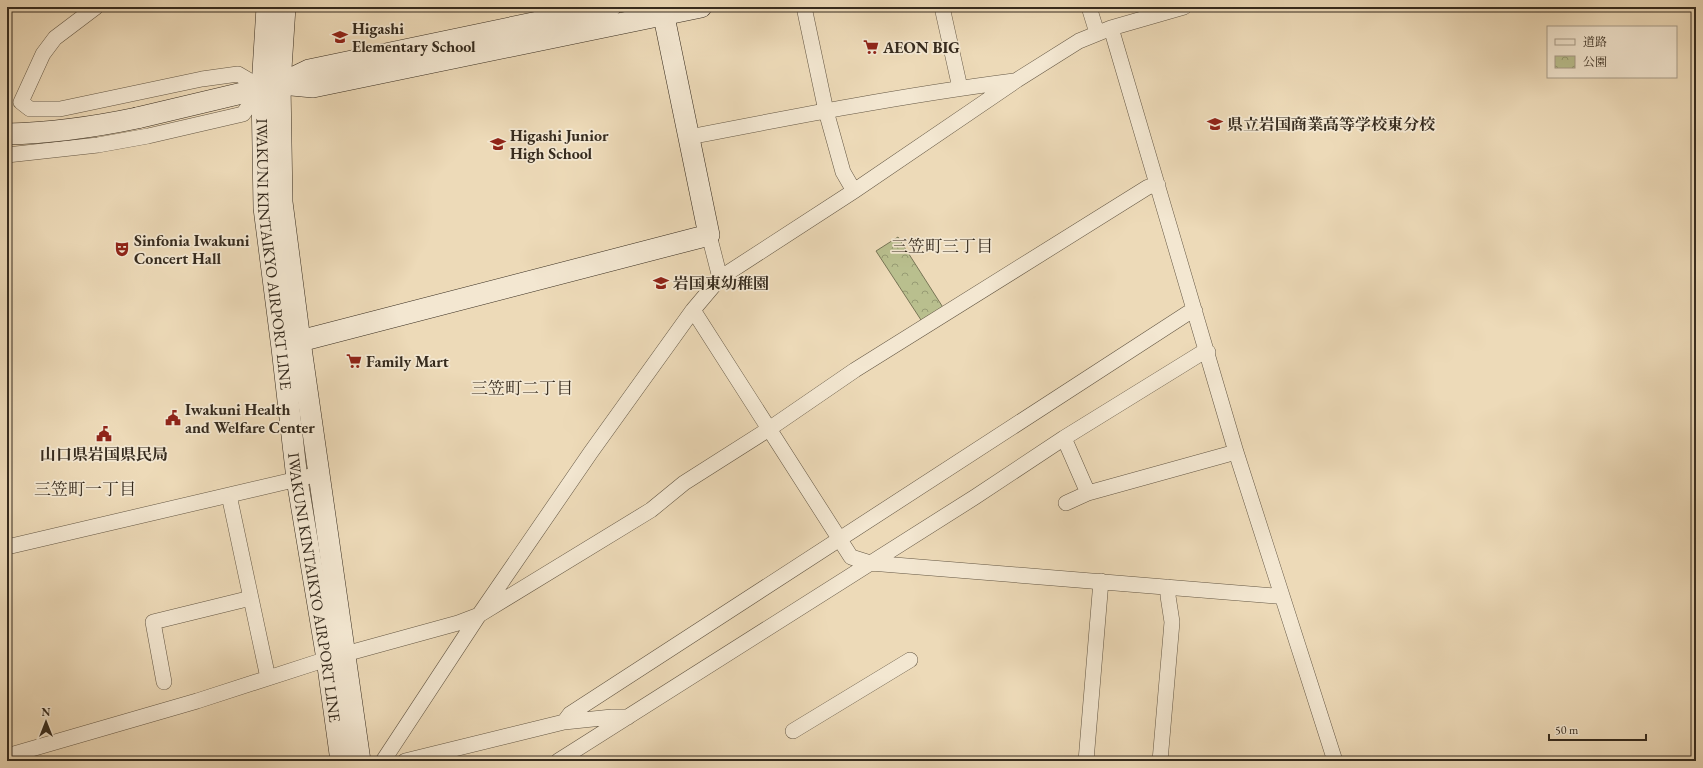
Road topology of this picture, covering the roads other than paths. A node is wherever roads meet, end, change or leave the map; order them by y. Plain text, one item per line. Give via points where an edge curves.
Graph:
1 (96, 7) edge
2 (267, 7) edge
3 (285, 7) edge
4 (610, 7) edge
5 (701, 7) edge
6 (804, 7) edge
7 (942, 7) edge
8 (1089, 7) edge
9 (1184, 7) edge
10 (663, 11) edge
11 (1104, 30) junction
12 (1017, 80) junction
13 (271, 86) junction
14 (960, 88) junction
15 (30, 109) junction
16 (826, 111) junction
17 (7, 134) edge
18 (689, 137) junction
19 (32, 153) junction
20 (7, 155) edge
21 (1158, 185) junction
22 (854, 191) junction
23 (709, 235) junction
24 (720, 278) junction
25 (693, 310) junction
26 (1195, 310) junction
27 (291, 344) junction
28 (1208, 352) junction
29 (769, 429) junction
30 (1064, 438) junction
31 (1236, 452) junction
32 (319, 474) junction
33 (297, 479) junction
34 (1088, 493) junction
35 (229, 495) junction
36 (1066, 503) dead end
37 (839, 540) junction
38 (7, 547) edge
39 (870, 563) junction
40 (1101, 581) junction
41 (1168, 587) junction
42 (1281, 594) junction
43 (251, 598) junction
44 (479, 615) junction
45 (336, 657) junction
46 (910, 660) dead end
47 (268, 678) junction
48 (164, 682) dead end
49 (628, 717) junction
50 (564, 722) junction
51 (793, 731) dead end
52 (7, 756) edge
53 (342, 761) edge
54 (360, 761) edge
55 (383, 761) edge
56 (405, 761) edge
57 (558, 761) edge
58 (1086, 761) edge
59 (1160, 761) edge
60 (1335, 761) edge

1 - 15 street via 55,38 43,54 21,102
2 - 13 street, IWAKUNI KINTAIKYO AIRPORT LINE
3 - 13 street, IWAKUNI KINTAIKYO AIRPORT LINE
4 - 13 street via 309,70
5 - 10 street
6 - 16 street
7 - 14 street
8 - 11 street
9 - 11 street
10 - 13 street via 313,87
10 - 18 street
11 - 12 street via 1079,41
11 - 21 street
12 - 14 street
12 - 22 street
13 - 15 street via 238,74 202,79 60,109
13 - 17 street, bridge via 90,128
13 - 19 street via 243,114 148,136
13 - 27 street, IWAKUNI KINTAIKYO AIRPORT LINE via 282,202
14 - 16 street
15 - 19 street
16 - 18 street
16 - 22 street via 843,172
18 - 23 street
19 - 20 street
21 - 26 street
21 - 29 street via 1141,191 855,370
22 - 24 street
23 - 24 street
23 - 27 street
24 - 25 street
25 - 29 street
25 - 44 street
26 - 28 street
26 - 37 street
27 - 32 street, IWAKUNI KINTAIKYO AIRPORT LINE
27 - 33 street, IWAKUNI KINTAIKYO AIRPORT LINE
28 - 30 street via 1200,354
28 - 31 street
29 - 37 street
29 - 44 street via 684,483 651,510
30 - 34 street
30 - 39 street
31 - 34 street
31 - 42 street
32 - 33 street
32 - 45 street, IWAKUNI KINTAIKYO AIRPORT LINE
33 - 35 street
33 - 45 street, IWAKUNI KINTAIKYO AIRPORT LINE
34 - 36 street
35 - 38 street
35 - 43 street
37 - 39 street via 851,557
37 - 50 street via 570,714
39 - 40 street
39 - 49 street
40 - 41 street
40 - 58 street
41 - 42 street via 1276,596
41 - 59 street via 1172,622
42 - 60 street
43 - 47 street
43 - 48 street via 153,622
44 - 45 street
44 - 55 street
45 - 47 street
45 - 53 street, IWAKUNI KINTAIKYO AIRPORT LINE
45 - 54 street, IWAKUNI KINTAIKYO AIRPORT LINE
46 - 51 street
47 - 52 street
49 - 50 street
49 - 57 street
50 - 56 street

